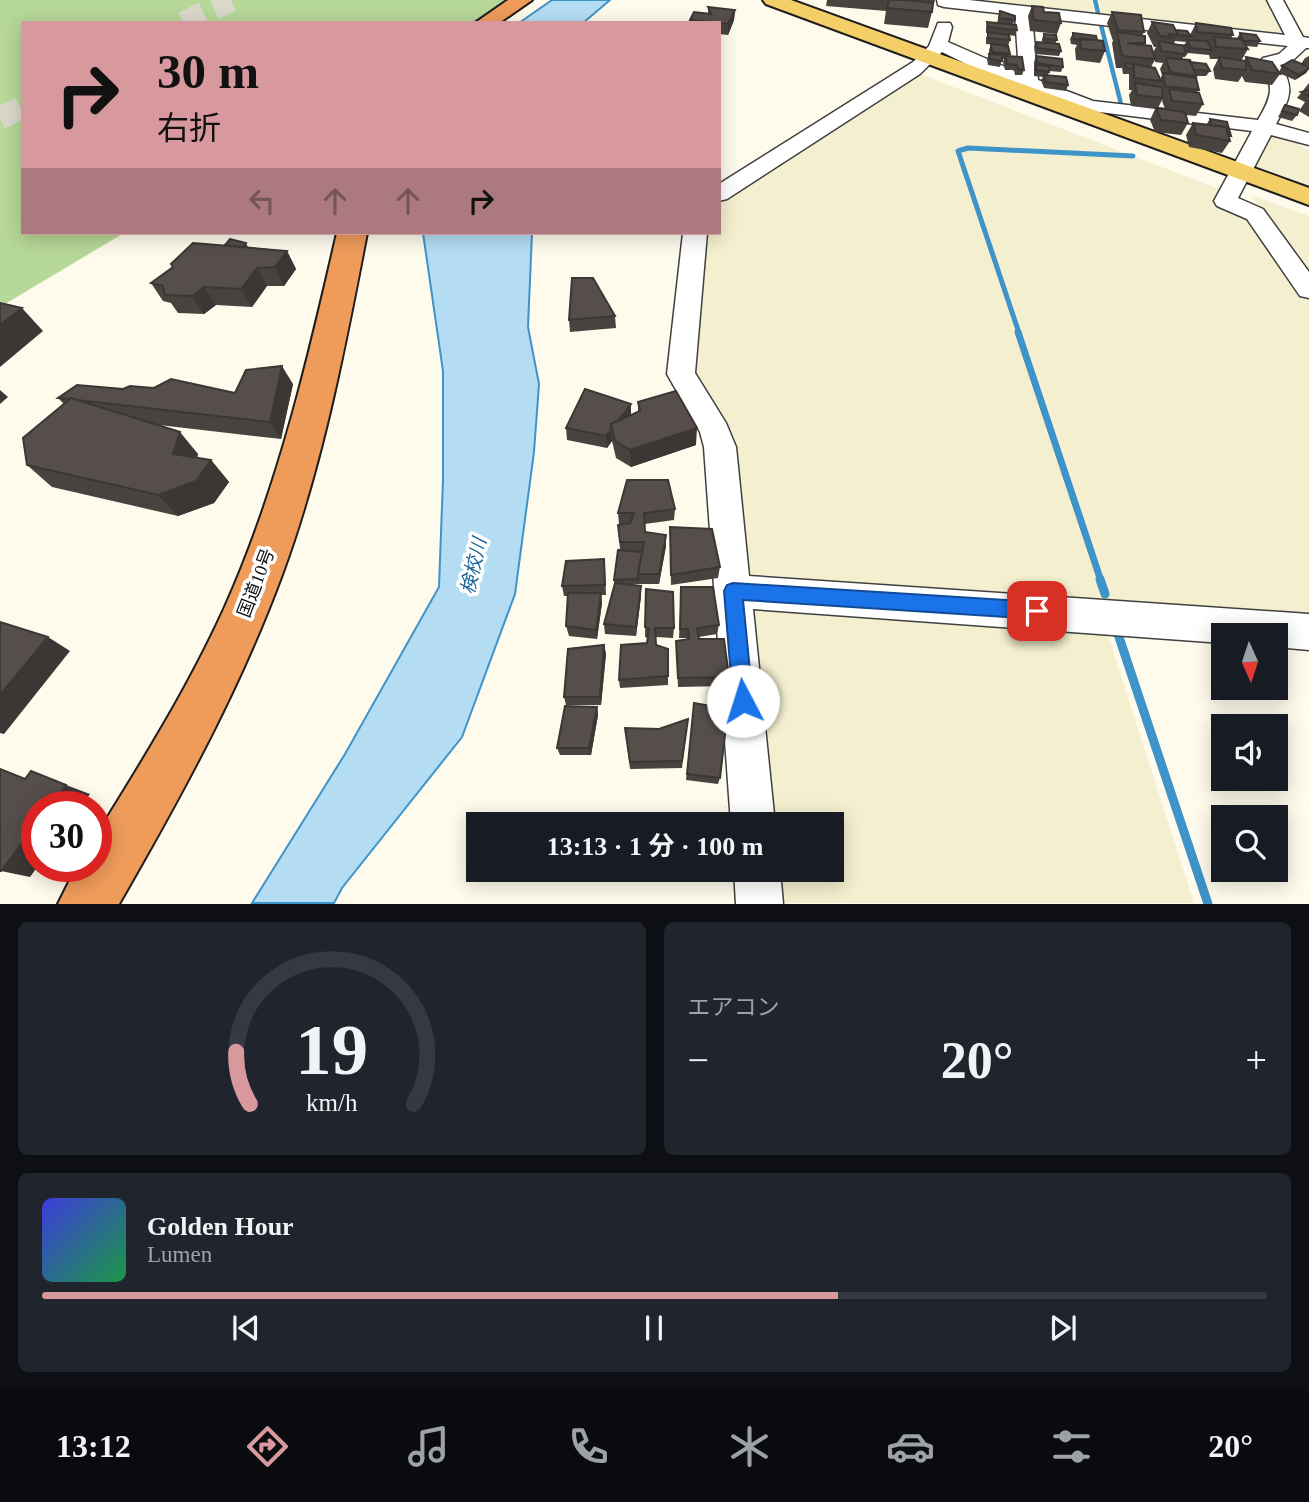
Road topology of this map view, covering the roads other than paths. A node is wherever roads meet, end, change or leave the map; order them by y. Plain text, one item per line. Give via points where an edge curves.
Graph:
1 (522, 0) edge
2 (772, 0) edge
3 (1275, 0) edge
4 (944, 1) edge
5 (1023, 11) junction
6 (488, 21) edge
7 (1304, 42) edge
8 (935, 50) junction
9 (1285, 58) junction
10 (1309, 68) edge
11 (1030, 82) junction
12 (1266, 127) junction
13 (1309, 139) edge
14 (1242, 173) junction
15 (721, 193) edge
16 (1309, 197) edge
17 (352, 235) edge
18 (695, 235) edge
19 (1309, 289) edge
20 (733, 591) junction
21 (1309, 632) edge
22 (752, 812) edge
23 (758, 882) edge
24 (87, 904) edge
25 (760, 904) edge

1 - 6 highway
2 - 8 main road
3 - 7 street
4 - 5 street
4 - 8 street via 944,31
5 - 7 street
5 - 11 street
7 - 9 street
8 - 11 street
8 - 14 main road
8 - 15 street
9 - 10 street
9 - 12 street via 1269,62 1279,78 1280,97
11 - 12 street via 1090,106
12 - 13 street
12 - 14 street
14 - 16 main road
14 - 19 street via 1225,201 1255,214
17 - 24 highway, 国道10号 via 300,459 244,615 175,755
18 - 20 street via 681,374 720,447
20 - 21 street
20 - 22 street
23 - 25 street

